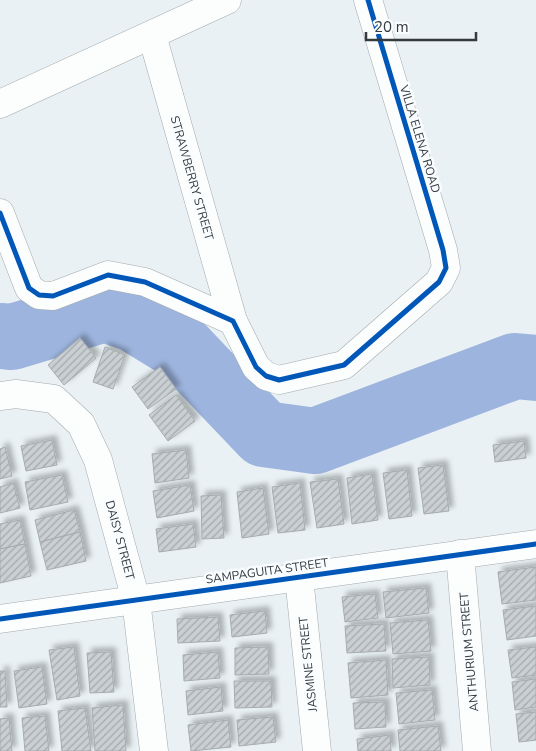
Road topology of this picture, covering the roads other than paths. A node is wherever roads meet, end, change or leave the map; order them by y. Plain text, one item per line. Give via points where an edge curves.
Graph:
1 (227, 0) edge
2 (368, 0) edge
3 (152, 35) junction
4 (0, 104) edge
5 (0, 213) edge
6 (439, 282) joint
7 (233, 322) junction
8 (0, 396) edge
9 (536, 544) edge
10 (460, 554) junction
11 (299, 576) junction
12 (136, 600) junction
13 (0, 619) edge
14 (154, 751) edge
15 (317, 751) edge
16 (477, 751) edge

1 - 3 street
2 - 6 street, VILLA ELENA ROAD via 443,250 446,268
3 - 4 street
3 - 7 street, STRAWBERRY STREET
5 - 7 street via 29,288 39,295 53,296 108,275 145,282
6 - 7 street, STRAWBERRY STREET via 344,365 280,380 266,376 256,367
8 - 12 street, DAISY STREET via 16,394 54,400 81,424 98,460
9 - 10 street, SAMPAGUITA STREET
10 - 11 street, SAMPAGUITA STREET
10 - 16 street, ANTHURIUM STREET
11 - 12 street, SAMPAGUITA STREET
11 - 15 street, JASMINE STREET
12 - 13 street, SAMPAGUITA STREET
12 - 14 street, DAISY STREET

